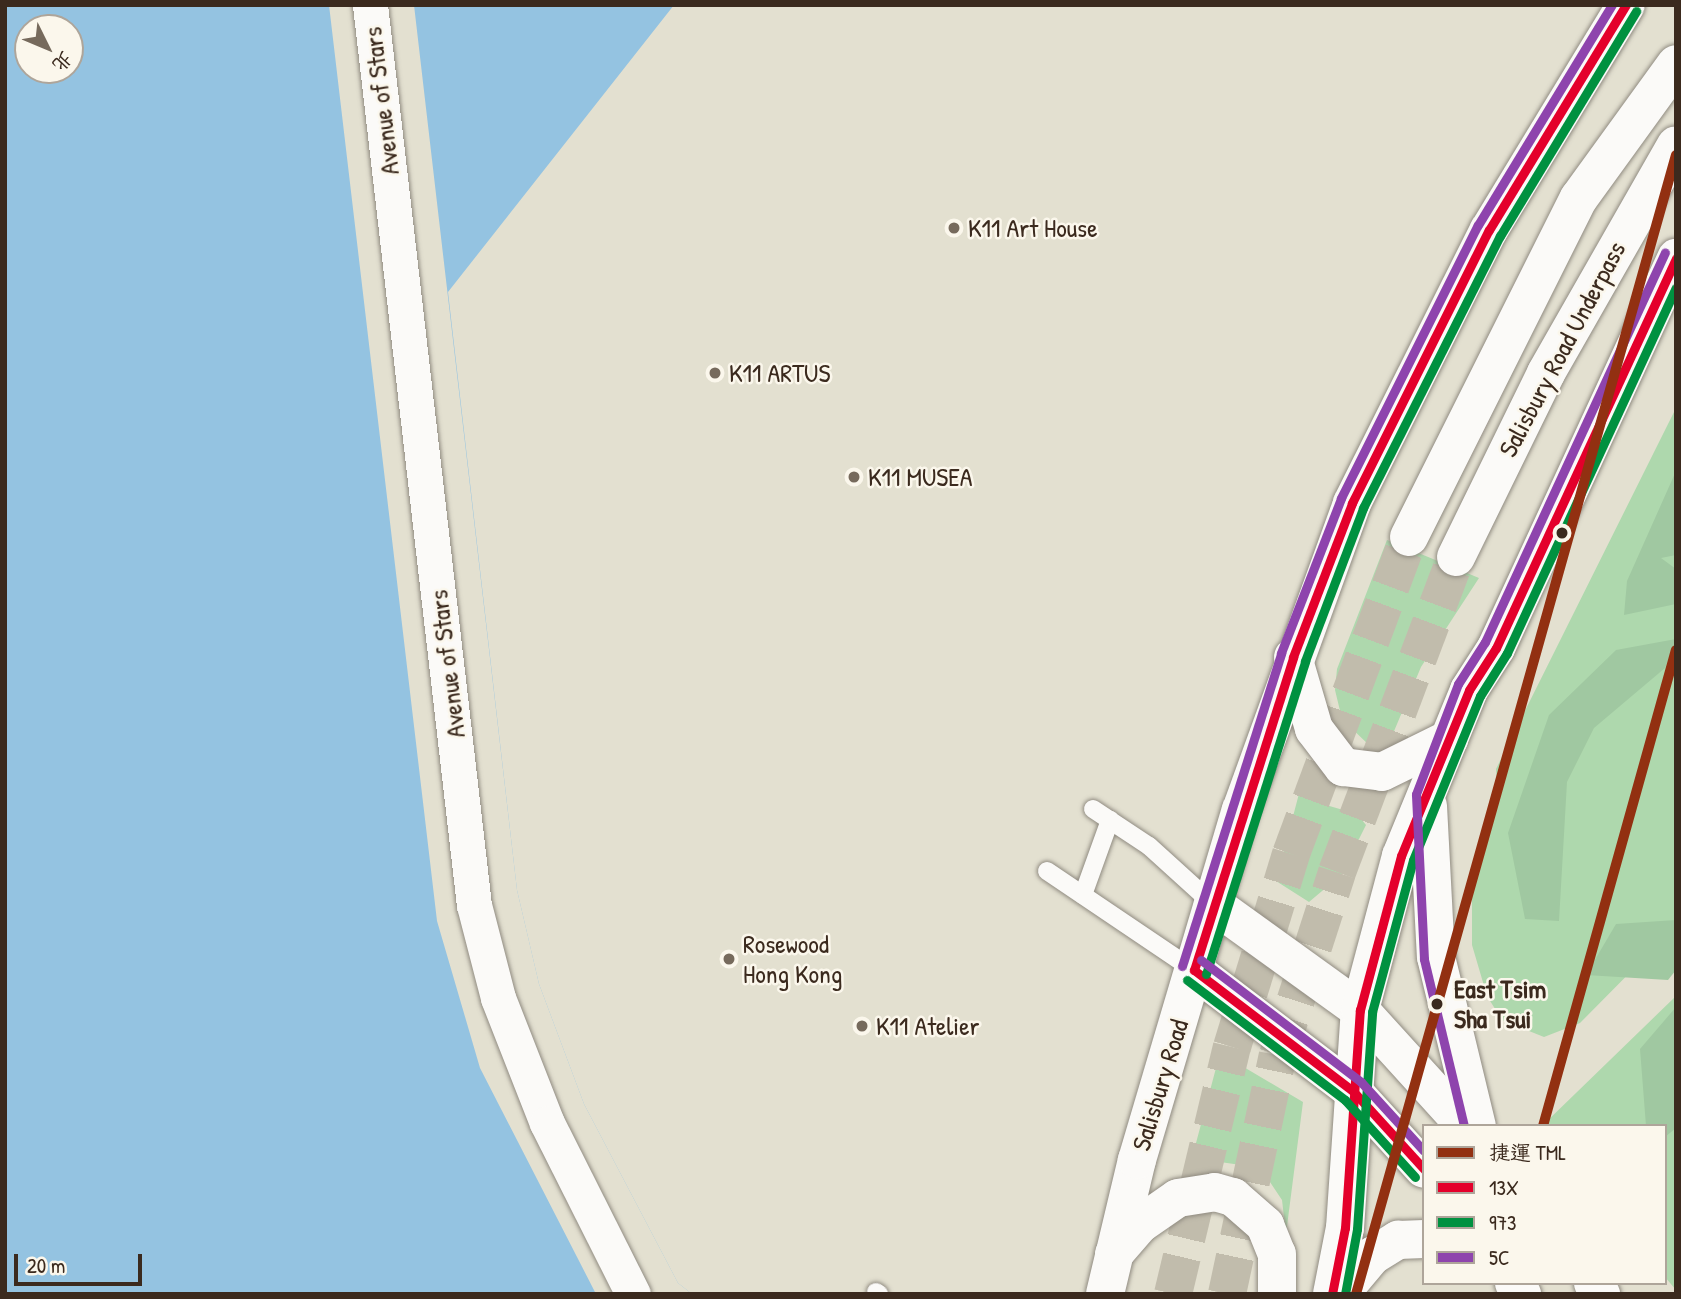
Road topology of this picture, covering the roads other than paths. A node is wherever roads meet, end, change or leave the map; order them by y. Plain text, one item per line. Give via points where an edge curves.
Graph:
1 (370, 5) edge
2 (1626, 5) edge
3 (1676, 64) edge
4 (1676, 145) edge
5 (1676, 258) edge
6 (1409, 537) tunnel mouth
7 (1456, 557) tunnel mouth
8 (1293, 657) junction
9 (1449, 739) junction
10 (1428, 797) junction
11 (1093, 809) dead end
12 (1110, 820) junction
13 (1047, 871) dead end
14 (1083, 895) junction
15 (1213, 904) junction
16 (1194, 970) junction
17 (1360, 1010) junction
18 (1353, 1091) junction
19 (1463, 1124) edge
20 (1477, 1124) edge
21 (1422, 1167) edge
22 (1422, 1239) edge
23 (1114, 1254) junction
24 (633, 1294) edge
25 (1105, 1294) edge
26 (1277, 1294) edge
27 (1332, 1294) edge
28 (1340, 1294) edge

1 - 24 street, Avenue of Stars via 474,905 498,999 547,1123
2 - 8 main road, Salisbury Road via 1531,156 1445,312 1352,503
3 - 6 main road via 1579,198
4 - 7 main road, Salisbury Road Underpass via 1546,373
5 - 9 main road
8 - 9 main road via 1314,729 1343,766 1382,772
8 - 15 main road, Salisbury Road
9 - 10 main road
10 - 17 main road via 1401,856
10 - 20 main road via 1436,957
11 - 12 lane
12 - 14 lane
12 - 15 lane
13 - 14 lane
14 - 16 lane
15 - 16 main road, Salisbury Road
15 - 17 main road
16 - 18 main road
16 - 23 main road, Salisbury Road
17 - 18 main road
17 - 19 main road
18 - 21 main road
18 - 27 main road via 1345,1228
22 - 28 main road via 1398,1240 1372,1256
23 - 25 main road, Salisbury Road
23 - 26 main road via 1139,1225 1178,1198 1215,1192 1233,1197 1265,1225 1277,1254

